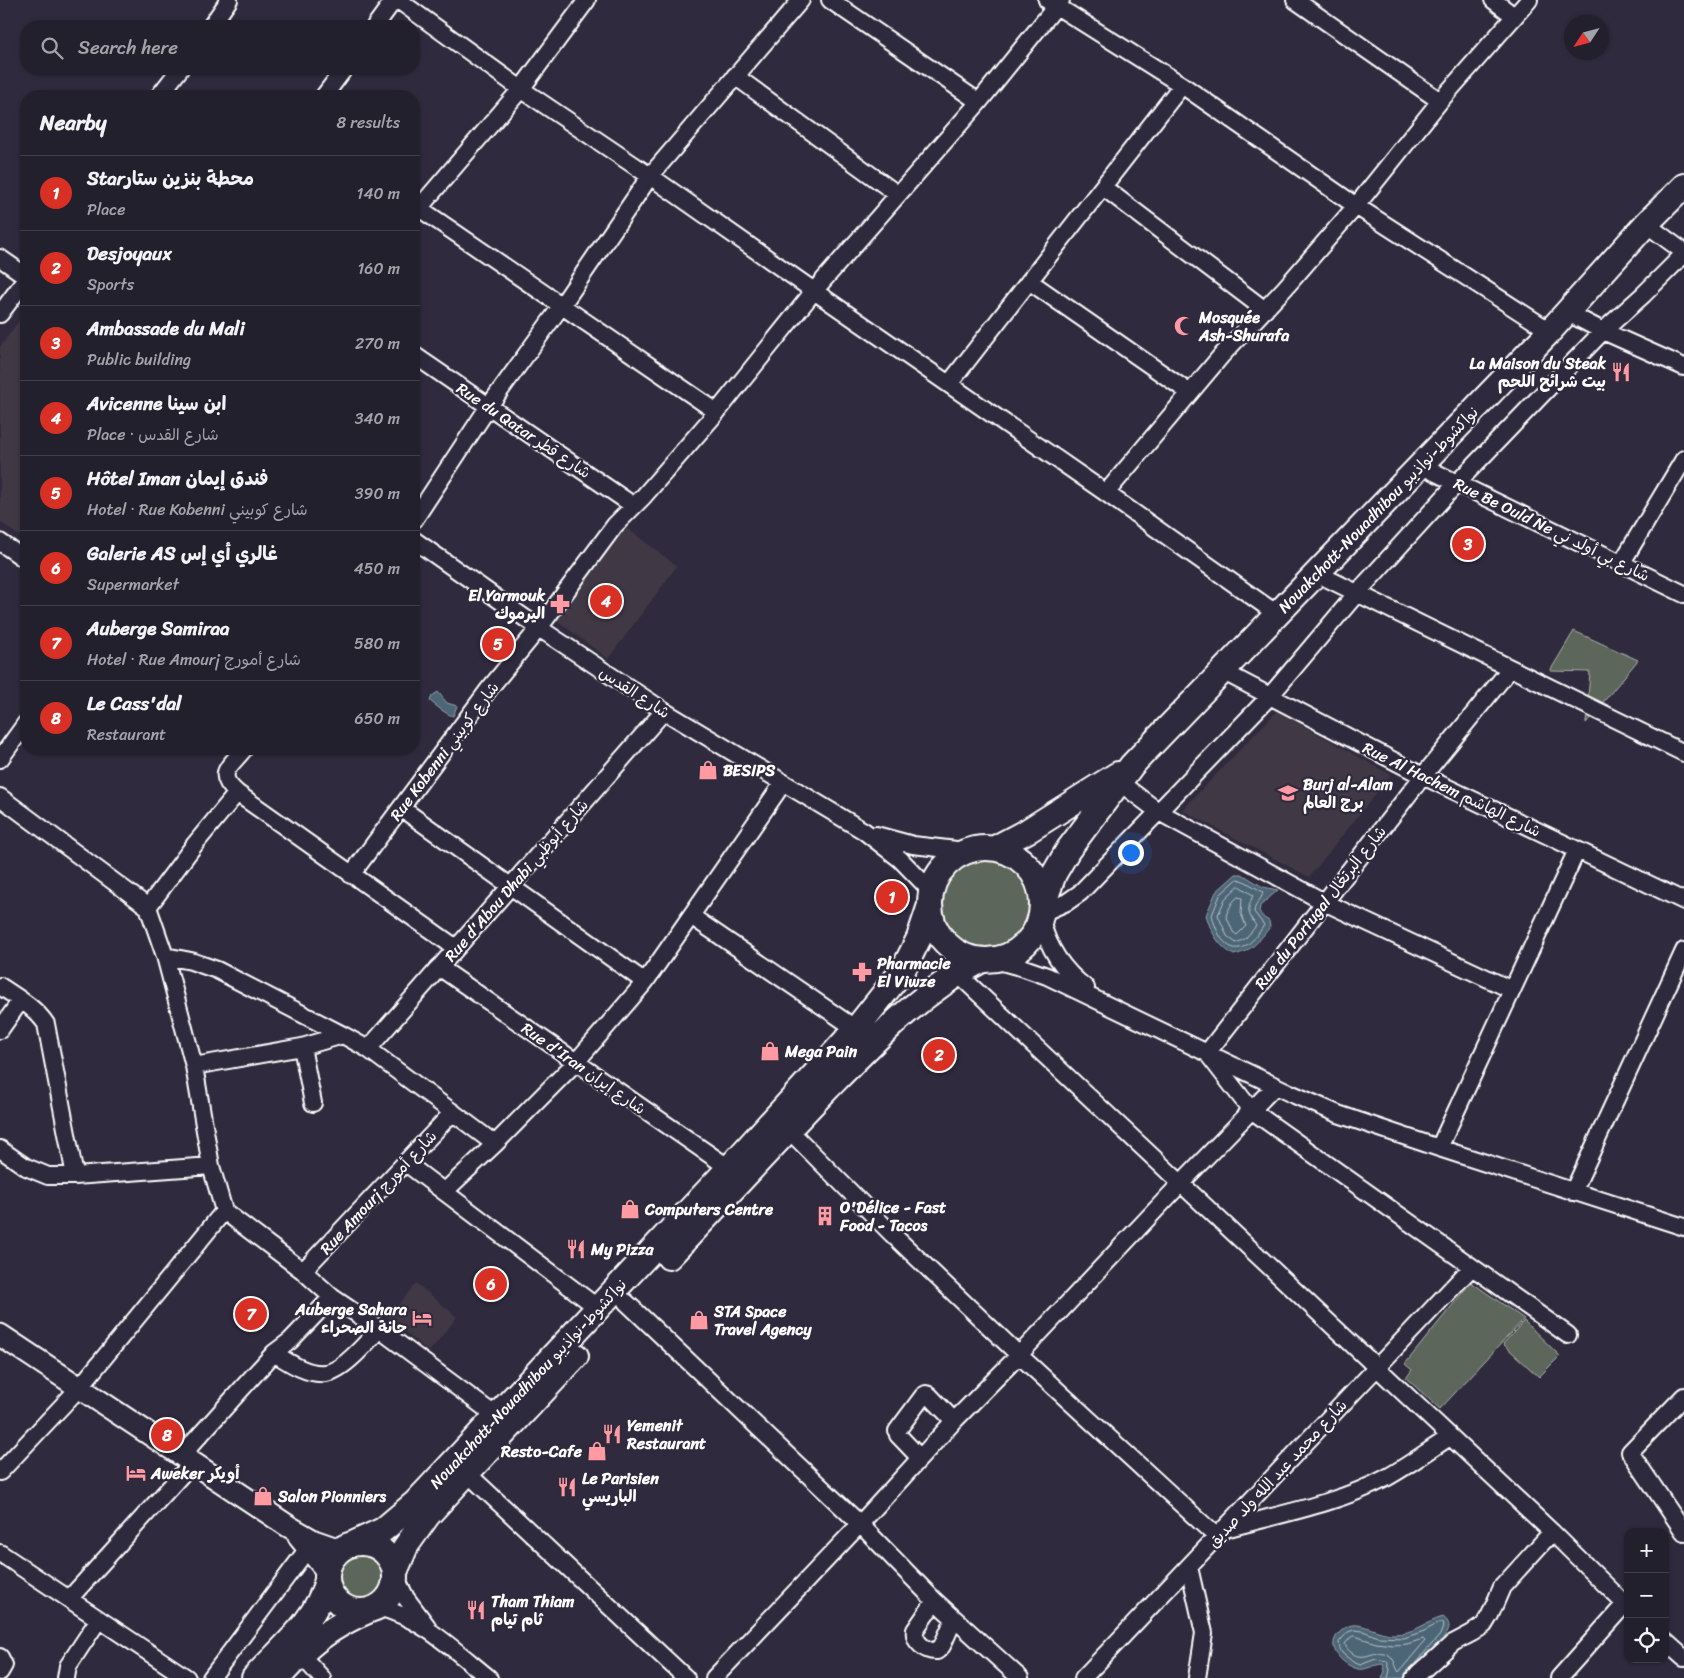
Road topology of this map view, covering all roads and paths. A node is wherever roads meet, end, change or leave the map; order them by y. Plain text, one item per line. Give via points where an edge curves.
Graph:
1 (229, 0) edge
2 (396, 0) edge
3 (587, 0) edge
4 (801, 0) edge
5 (830, 0) edge
6 (1295, 0) edge
7 (1493, 0) edge
8 (1529, 0) edge
9 (1055, 2) edge
10 (1514, 16) junction
11 (215, 20) edge
12 (380, 20) edge
13 (175, 75) edge
14 (340, 75) edge
15 (735, 76) junction
16 (1182, 85) junction
17 (521, 89) junction
18 (164, 90) edge
19 (328, 90) edge
20 (1440, 101) junction
21 (979, 102) junction
22 (650, 176) junction
23 (1684, 186) edge
24 (1103, 187) junction
25 (897, 194) junction
26 (420, 206) edge
27 (1356, 206) junction
28 (420, 214) edge
29 (1646, 224) junction
30 (1684, 253) edge
31 (0, 258) edge
32 (20, 273) edge
33 (1029, 281) junction
34 (20, 286) edge
35 (814, 291) junction
36 (562, 305) junction
37 (1265, 310) junction
38 (1566, 312) junction
39 (0, 314) edge
40 (1550, 331) junction
41 (1603, 331) junction
42 (420, 359) edge
43 (1684, 368) edge
44 (949, 384) junction
45 (1190, 393) junction
46 (489, 406) junction
47 (717, 412) junction
48 (1684, 458) edge
49 (1420, 465) junction
50 (1458, 482) junction
51 (1106, 493) junction
52 (634, 506) junction
53 (420, 511) edge
54 (0, 542) edge
55 (420, 544) edge
56 (20, 556) edge
57 (1621, 564) junction
58 (1316, 573) junction
59 (1358, 593) junction
60 (1684, 594) edge
61 (1276, 614) junction
62 (539, 628) junction
63 (1510, 669) junction
64 (1222, 671) junction
65 (1270, 696) junction
66 (664, 711) junction
67 (20, 731) edge
68 (1684, 753) edge
69 (239, 755) edge
70 (0, 759) edge
71 (1126, 774) junction
72 (1423, 776) junction
73 (783, 784) junction
74 (237, 793) junction
75 (0, 797) edge
76 (401, 808) junction
77 (1159, 812) junction
78 (864, 831) junction
79 (995, 848) junction
80 (1577, 850) junction
81 (965, 851) junction
82 (351, 875) junction
83 (510, 886) junction
84 (930, 898) junction
85 (1324, 902) junction
86 (1684, 902) edge
87 (148, 906) junction
88 (1042, 912) junction
89 (691, 916) junction
90 (456, 948) junction
91 (1684, 951) edge
92 (164, 956) junction
93 (989, 960) junction
94 (439, 967) junction
95 (958, 974) junction
96 (645, 982) junction
97 (0, 986) edge
98 (1512, 990) junction
99 (21, 1000) junction
100 (1110, 1006) junction
101 (856, 1029) junction
102 (0, 1030) edge
103 (343, 1035) junction
104 (302, 1047) junction
105 (368, 1049) junction
106 (1206, 1053) junction
107 (576, 1062) junction
108 (194, 1066) junction
109 (1275, 1086) junction
110 (313, 1103) dead end
111 (1251, 1110) junction
112 (453, 1112) junction
113 (788, 1129) junction
114 (496, 1144) junction
115 (1439, 1148) junction
116 (0, 1149) edge
117 (406, 1163) junction
118 (211, 1166) junction
119 (729, 1168) junction
120 (75, 1176) junction
121 (1181, 1183) junction
122 (444, 1192) junction
123 (1573, 1192) junction
124 (224, 1211) junction
125 (1684, 1227) edge
126 (1471, 1268) junction
127 (304, 1271) junction
128 (332, 1297) junction
129 (626, 1302) junction
130 (598, 1308) junction
131 (379, 1328) junction
132 (0, 1335) edge
133 (1568, 1335) dead end
134 (274, 1353) junction
135 (1019, 1355) junction
136 (1376, 1367) junction
137 (80, 1387) junction
138 (1684, 1396) edge
139 (496, 1416) junction
140 (954, 1421) junction
141 (1450, 1436) junction
142 (920, 1458) junction
143 (187, 1459) junction
144 (0, 1472) edge
145 (467, 1473) junction
146 (860, 1524) junction
147 (288, 1526) junction
148 (1552, 1532) junction
149 (1684, 1532) edge
150 (1221, 1533) junction
151 (347, 1546) junction
152 (309, 1547) junction
153 (0, 1553) edge
154 (1189, 1567) junction
155 (395, 1574) junction
156 (327, 1575) junction
157 (69, 1599) junction
158 (935, 1601) junction
159 (1624, 1603) edge
160 (1624, 1607) edge
161 (374, 1608) junction
162 (99, 1619) junction
163 (954, 1619) junction
164 (431, 1632) junction
165 (1669, 1645) edge
166 (300, 1654) junction
167 (0, 1657) edge
168 (1684, 1658) edge
169 (0, 1672) edge
170 (66, 1678) edge
171 (187, 1678) edge
172 (211, 1678) edge
173 (254, 1678) edge
174 (278, 1678) edge
175 (322, 1678) edge
176 (489, 1678) edge
177 (686, 1678) edge
178 (714, 1678) edge
179 (1020, 1678) edge
180 (1083, 1678) edge
181 (1198, 1678) edge
182 (1414, 1678) edge
183 (1559, 1678) edge

1 - 11 street
2 - 12 street
2 - 17 street
3 - 17 street
4 - 15 street
5 - 21 street
6 - 20 street
7 - 10 street
8 - 10 street
9 - 16 street
9 - 21 street, Rue Kobenni شارع كوبيني
10 - 20 street
13 - 18 street
14 - 19 street
15 - 22 street
15 - 25 street
16 - 24 street
16 - 27 street
17 - 22 street
17 - 26 street
20 - 27 street
21 - 25 street, Rue Kobenni شارع كوبيني
22 - 35 street
22 - 36 street
23 - 29 highway, Nouakchott-Nouadhibou نواكشوط-نواذيبو
24 - 33 street
24 - 37 street
25 - 35 street, Rue Kobenni شارع كوبيني
27 - 37 street
27 - 40 street
28 - 36 street
29 - 30 street
29 - 38 highway, Nouakchott-Nouadhibou نواكشوط-نواذيبو
30 - 41 street
31 - 32 street
33 - 44 street
33 - 45 street
34 - 39 street
35 - 44 street
35 - 47 street, Rue Kobenni شارع كوبيني
36 - 46 street
36 - 47 street
37 - 45 street
38 - 40 highway, Nouakchott-Nouadhibou نواكشوط-نواذيبو
38 - 41 street
40 - 49 highway, Nouakchott-Nouadhibou نواكشوط-نواذيبو
41 - 43 street
41 - 50 street
42 - 46 street, Rue du Qatar شارع قطر
44 - 51 street
45 - 51 street
46 - 52 street, Rue du Qatar شارع قطر
46 - 53 street
47 - 52 street, Rue Kobenni شارع كوبيني
48 - 57 street
49 - 50 street, Rue Be Ould Ne شارع بي أولد ني
49 - 58 highway, Nouakchott-Nouadhibou نواكشوط-نواذيبو
50 - 57 street, Rue Be Ould Ne شارع بي أولد ني
50 - 59 street
51 - 61 street
52 - 62 street, Rue Kobenni شارع كوبيني via 615,525
54 - 56 street
55 - 62 street, شارع القدس
57 - 60 street, Rue Be Ould Ne شارع بي أولد ني
58 - 59 street
58 - 61 highway, Nouakchott-Nouadhibou نواكشوط-نواذيبو
59 - 63 street
59 - 65 street
61 - 64 highway, Nouakchott-Nouadhibou نواكشوط-نواذيبو
62 - 66 street, شارع القدس
62 - 76 street, Rue Kobenni شارع كوبيني via 489,689
63 - 68 street
63 - 72 street, Rue du Portugal شارع البرتغال
64 - 65 street, Rue Al Hachem شارع الهاشم
64 - 71 highway, Nouakchott-Nouadhibou نواكشوط-نواذيبو
65 - 72 street, Rue Al Hachem شارع الهاشم
65 - 77 street
66 - 73 street, شارع القدس
66 - 83 street, Rue d'Abou Dhabi شارع أبوظبي
67 - 70 street
69 - 74 street via 225,776 226,783
71 - 77 street
71 - 79 highway, Nouakchott-Nouadhibou نواكشوط-نواذيبو
71 - 88 highway, Nouakchott-Nouadhibou نواكشوط-نواذيبو via 1068,850 1054,874
72 - 80 street, Rue Al Hachem شارع الهاشم
72 - 85 street, Rue du Portugal شارع البرتغال
73 - 78 street, شارع القدس
73 - 89 street
74 - 82 street
74 - 87 street
75 - 87 street
76 - 82 street, Rue Kobenni شارع كوبيني
76 - 83 street
77 - 85 street
77 - 88 street via 1080,893
78 - 81 street via 913,845
78 - 84 street via 900,858
79 - 81 highway
79 - 88 highway via 1020,858 1029,868 1039,885
80 - 86 street, Rue Al Hachem شارع الهاشم
80 - 98 street
81 - 84 highway via 947,863 934,880
82 - 90 street
83 - 90 street, Rue d'Abou Dhabi شارع أبوظبي
83 - 96 street
84 - 93 highway via 932,921 945,943 958,953
84 - 101 highway, Nouakchott-Nouadhibou نواكشوط-نواذيبو via 919,938 903,970
85 - 98 street
85 - 106 street, Rue du Portugal شارع البرتغال
87 - 92 street
88 - 93 highway via 1027,944 1010,955
88 - 100 street via 1045,937 1056,959 1074,979
89 - 96 street
89 - 101 street
90 - 94 street, Rue d'Abou Dhabi شارع أبوظبي
91 - 123 street
92 - 103 street via 217,970
92 - 108 street
93 - 95 highway, Nouakchott-Nouadhibou نواكشوط-نواذيبو
93 - 100 street via 1047,976
94 - 105 street, Rue d'Abou Dhabi شارع أبوظبي
94 - 107 street, Rue d'Iran شارع إيران
95 - 113 highway, Nouakchott-Nouadhibou نواكشوط-نواذيبو via 914,1005
95 - 121 street
96 - 107 street
97 - 99 street
98 - 115 street
99 - 102 street
99 - 120 street via 46,1024
100 - 106 street
101 - 119 highway, Nouakchott-Nouadhibou نواكشوط-نواذيبو
103 - 104 street
103 - 105 street
104 - 108 street
104 - 110 street
105 - 112 street
106 - 109 street
106 - 111 street
107 - 114 street
107 - 119 street, Rue d'Iran شارع إيران
108 - 118 street
109 - 111 street
109 - 115 street via 1338,1114
111 - 121 street
111 - 126 street
112 - 114 street
112 - 117 street, Rue Amourj شارع أمورج
113 - 129 highway, Nouakchott-Nouadhibou نواكشوط-نواذيبو
113 - 135 street
114 - 122 street
115 - 123 street
116 - 120 street via 26,1167 48,1176
117 - 122 street
117 - 127 street, Rue Amourj شارع أمورج
118 - 120 street
118 - 124 street
119 - 130 highway, Nouakchott-Nouadhibou نواكشوط-نواذيبو
121 - 135 street
121 - 136 street
122 - 130 street
123 - 125 street
124 - 127 street
124 - 137 street
126 - 133 street
126 - 136 street, شارع محمد عبد الله ولد صديق
127 - 128 street
128 - 131 street
128 - 134 street via 290,1342
129 - 145 highway, Nouakchott-Nouadhibou نواكشوط-نواذيبو
129 - 146 street
130 - 139 highway, Nouakchott-Nouadhibou نواكشوط-نواذيبو
131 - 134 street via 351,1359 326,1373 289,1363
131 - 139 street
132 - 137 main road
134 - 143 street
135 - 140 street
135 - 150 street
136 - 141 street
136 - 150 street, شارع محمد عبد الله ولد صديق
137 - 143 main road
137 - 144 street
138 - 149 street via 1630,1452
139 - 151 highway, Nouakchott-Nouadhibou نواكشوط-نواذيبو via 415,1504 383,1530
140 - 142 street
140 - 142 street via 929,1395 923,1396 897,1431
141 - 148 street
141 - 150 street via 1386,1478 1358,1490
142 - 146 street
143 - 147 main road
143 - 157 street
145 - 155 highway, Nouakchott-Nouadhibou نواكشوط-نواذيبو via 428,1515 406,1546
145 - 177 street
146 - 158 street
146 - 178 street
147 - 151 main road via 314,1541
147 - 152 main road
148 - 159 street
148 - 182 street via 1502,1587 1484,1625 1453,1643
150 - 154 street, شارع محمد عبد الله ولد صديق
151 - 155 highway via 364,1543 380,1549 387,1555
151 - 156 highway via 334,1556
152 - 156 main road
152 - 172 street
153 - 157 street
154 - 180 street, شارع محمد عبد الله ولد صديق
154 - 181 street via 1204,1633
155 - 161 highway via 392,1591 383,1603
155 - 164 street via 406,1598
156 - 161 highway via 332,1594 342,1606 362,1611
156 - 173 highway via 324,1593 314,1611
157 - 162 street
158 - 163 street
158 - 163 street via 915,1630 917,1642 931,1652 937,1651
160 - 183 street
161 - 164 street via 400,1614
161 - 166 highway via 334,1627
162 - 170 street via 68,1666
162 - 171 street
163 - 179 street
164 - 176 street
165 - 168 street
166 - 174 highway
166 - 175 street
167 - 169 street via 4,1665

